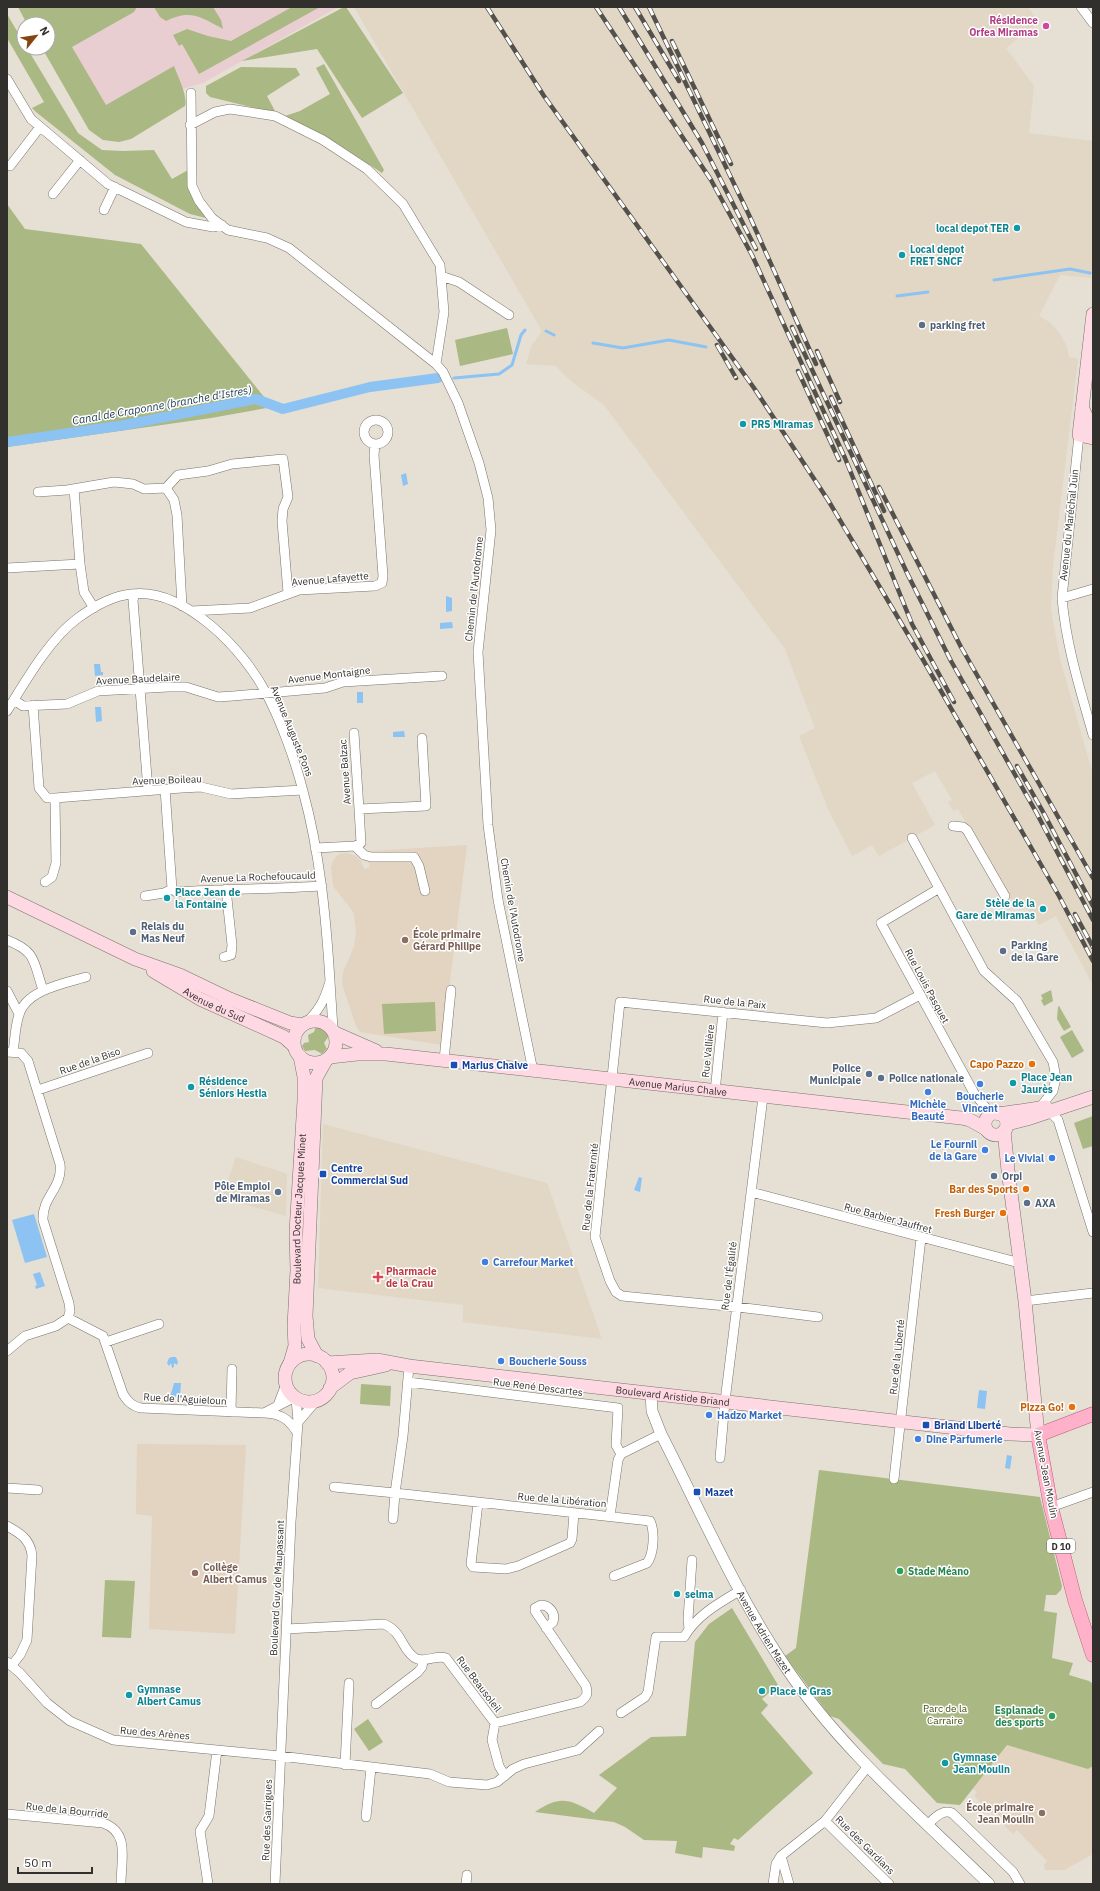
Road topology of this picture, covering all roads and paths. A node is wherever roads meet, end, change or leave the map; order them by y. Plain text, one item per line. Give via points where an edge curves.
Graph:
1 (1081, 7) edge
2 (1093, 23) edge
3 (7, 79) edge
4 (191, 93) dead end
5 (11, 95) edge
6 (190, 125) junction
7 (40, 127) junction
8 (80, 160) junction
9 (10, 166) dead end
10 (115, 187) junction
11 (53, 194) dead end
12 (104, 210) dead end
13 (222, 225) junction
14 (441, 276) junction
15 (1093, 314) edge
16 (508, 315) dead end
17 (436, 364) junction
18 (1082, 407) junction
19 (1093, 431) edge
20 (1079, 434) junction
21 (1093, 438) edge
22 (375, 444) dead end
23 (166, 488) junction
24 (74, 489) junction
25 (38, 492) dead end
26 (80, 564) junction
27 (7, 568) edge
28 (1093, 589) edge
29 (288, 593) junction
30 (135, 594) junction
31 (1062, 598) junction
32 (182, 606) junction
33 (94, 608) junction
34 (191, 611) junction
35 (442, 676) dead end
36 (140, 688) junction
37 (266, 693) junction
38 (14, 700) junction
39 (33, 705) junction
40 (7, 711) edge
41 (354, 733) dead end
42 (1093, 734) edge
43 (422, 738) dead end
44 (165, 789) junction
45 (148, 790) junction
46 (303, 790) junction
47 (55, 798) junction
48 (359, 809) junction
49 (953, 826) dead end
50 (912, 838) dead end
51 (356, 846) junction
52 (315, 848) junction
53 (44, 882) dead end
54 (322, 886) junction
55 (172, 889) junction
56 (226, 889) junction
57 (938, 889) junction
58 (425, 890) dead end
59 (145, 896) dead end
60 (1005, 896) dead end
61 (7, 897) edge
62 (7, 940) edge
63 (224, 957) dead end
64 (135, 959) junction
65 (86, 977) dead end
66 (330, 981) junction
67 (43, 990) junction
68 (451, 990) dead end
69 (7, 991) edge
70 (920, 995) junction
71 (723, 1012) junction
72 (19, 1014) junction
73 (304, 1023) junction
74 (334, 1031) junction
75 (297, 1051) junction
76 (10, 1052) edge
77 (148, 1053) dead end
78 (386, 1054) junction
79 (328, 1058) junction
80 (444, 1060) junction
81 (533, 1071) junction
82 (612, 1080) junction
83 (38, 1090) junction
84 (715, 1092) junction
85 (763, 1097) junction
86 (1093, 1097) edge
87 (1051, 1109) junction
88 (995, 1124) junction
89 (751, 1192) junction
90 (1089, 1207) edge
91 (1093, 1232) edge
92 (921, 1238) junction
93 (1020, 1263) junction
94 (1093, 1293) edge
95 (1025, 1300) junction
96 (737, 1307) junction
97 (818, 1317) dead end
98 (68, 1318) junction
99 (159, 1324) dead end
100 (106, 1342) junction
101 (7, 1351) edge
102 (322, 1359) junction
103 (290, 1363) junction
104 (392, 1363) junction
105 (409, 1366) junction
106 (232, 1369) dead end
107 (408, 1382) junction
108 (286, 1384) junction
109 (330, 1388) junction
110 (651, 1393) junction
111 (295, 1397) junction
112 (316, 1401) junction
113 (725, 1401) junction
114 (278, 1405) junction
115 (231, 1412) junction
116 (264, 1413) junction
117 (1093, 1414) edge
118 (901, 1422) junction
119 (297, 1426) junction
120 (661, 1434) junction
121 (1038, 1435) junction
122 (621, 1454) junction
123 (720, 1458) dead end
124 (894, 1479) dead end
125 (334, 1487) dead end
126 (7, 1488) edge
127 (38, 1490) dead end
128 (1093, 1492) edge
129 (395, 1493) junction
130 (478, 1503) junction
131 (1051, 1507) junction
132 (574, 1513) junction
133 (610, 1516) junction
134 (393, 1519) dead end
135 (7, 1526) edge
136 (692, 1560) dead end
137 (614, 1576) dead end
138 (741, 1590) junction
139 (546, 1628) dead end
140 (286, 1629) junction
141 (689, 1629) junction
142 (1093, 1655) edge
143 (423, 1660) junction
144 (9, 1664) edge
145 (349, 1683) dead end
146 (376, 1704) dead end
147 (621, 1713) dead end
148 (495, 1723) junction
149 (599, 1731) dead end
150 (217, 1750) junction
151 (280, 1756) junction
152 (345, 1765) junction
153 (868, 1766) junction
154 (371, 1768) junction
155 (505, 1776) junction
156 (7, 1814) edge
157 (366, 1817) dead end
158 (825, 1821) junction
159 (928, 1824) junction
160 (781, 1856) junction
161 (121, 1884) edge
162 (208, 1884) edge
163 (275, 1884) edge
164 (773, 1884) edge
165 (789, 1884) edge
166 (889, 1884) edge
167 (989, 1884) edge
168 (1020, 1884) edge

1 - 2 street
3 - 5 street
4 - 6 street
5 - 7 street
6 - 13 street via 192,186 199,201 212,218
6 - 14 street via 215,112 230,109 275,116 324,140 367,169 403,204 440,265
7 - 8 street
7 - 9 street
8 - 10 street
8 - 11 street
10 - 12 street
10 - 13 street via 186,222 213,227
13 - 17 street, Chemin de l'Autodrome via 228,230 267,238 290,248
14 - 16 street via 459,282
14 - 17 street via 444,312
15 - 18 main road, Avenue du Maréchal Juin
17 - 81 street, Chemin de l'Autodrome via 443,372 458,403 488,498 492,530 478,652 488,825 498,900
18 - 19 main road
18 - 20 main road, Avenue du Maréchal Juin
20 - 21 main road
20 - 31 street, Avenue du Maréchal Juin
22 - 29 street, Avenue Lafayette via 384,576 382,583 375,586 299,590
23 - 24 street via 144,489 133,484 114,482
23 - 29 street via 178,475 208,472 232,464 283,459 288,497 282,521
23 - 32 street via 174,500 177,515
24 - 25 street
24 - 26 street
26 - 27 street
26 - 33 street via 84,592
28 - 31 street
29 - 34 street, Avenue Lafayette via 250,608
30 - 32 street, Avenue Auguste Pons via 153,594
30 - 33 street, Avenue Auguste Pons
30 - 36 street via 133,600
31 - 42 street, Avenue du Maréchal Juin via 1073,664
32 - 34 street, Avenue Auguste Pons
33 - 38 street, Avenue Auguste Pons via 76,619 48,648
34 - 37 street, Avenue Auguste Pons via 234,647
35 - 37 street, Avenue Montaigne via 343,682 325,688
36 - 37 street, Avenue Baudelaire via 186,687 218,697
36 - 39 street, Avenue Baudelaire via 98,691 67,704
36 - 45 street
37 - 46 street, Avenue Auguste Pons
38 - 39 street, Avenue Baudelaire via 23,706
38 - 40 street, Avenue Auguste Pons
39 - 47 street via 39,788 47,798
41 - 48 street, Avenue Balzac
43 - 48 street, Avenue Balzac via 426,806
44 - 45 street, Avenue Boileau
44 - 46 street, Avenue Boileau via 201,787 231,794
44 - 55 street
45 - 47 street, Avenue Boileau
46 - 52 street, Avenue Auguste Pons
47 - 53 street via 56,863 52,877
48 - 51 street, Avenue Balzac via 361,843
49 - 60 street via 967,830
50 - 57 street
51 - 52 street
51 - 58 street via 364,855 371,857 414,857
52 - 54 street, Avenue Auguste Pons
54 - 56 street, Avenue La Rochefoucauld
54 - 66 street, Avenue Auguste Pons
55 - 56 street, Avenue La Rochefoucauld via 176,892
55 - 59 street, Avenue La Rochefoucauld
56 - 63 street via 232,945 231,955
57 - 70 street, Rue Louis Pasquet via 881,923
57 - 87 street via 984,971 1017,1001 1053,1062 1056,1073
61 - 64 main road, Avenue du Sud
62 - 67 street via 28,950
64 - 73 main road, Avenue du Sud via 180,975 290,1023
64 - 75 main road, Avenue du Sud via 200,999 284,1037
65 - 67 street
66 - 73 street via 324,1001 317,1012
66 - 74 street, Avenue Auguste Pons
67 - 72 street via 28,1001
68 - 80 street
69 - 72 street
70 - 71 street, Rue de la Paix via 876,1018 827,1023
70 - 88 street, Rue Louis Pasquet via 974,1093
71 - 82 street, Rue de la Paix via 620,1002
71 - 84 street, Rue Vallière
72 - 76 street
73 - 74 main road via 321,1021
73 - 75 main road via 295,1034
74 - 78 main road, Avenue Marius Chalve
74 - 79 main road via 336,1046
75 - 79 main road via 309,1062 315,1063
75 - 103 main road, Boulevard Docteur Jacques Minet via 304,1077 304,1101 296,1232 296,1346
76 - 83 street via 21,1053 28,1061
77 - 83 street, Rue de la Biso
78 - 79 main road, Avenue Marius Chalve
78 - 80 main road, Avenue Marius Chalve
79 - 102 main road, Boulevard Docteur Jacques Minet via 316,1078 306,1316 308,1339
80 - 81 main road, Avenue Marius Chalve
81 - 82 main road, Avenue Marius Chalve
82 - 84 main road, Avenue Marius Chalve
82 - 96 street, Rue de la Fraternité via 595,1236 616,1292 622,1296
83 - 98 street via 61,1174 43,1209 44,1223 69,1303
84 - 85 main road, Avenue Marius Chalve
85 - 88 main road, Avenue Marius Chalve
85 - 89 street, Rue de l'Égalité
86 - 87 main road
87 - 88 main road
87 - 88 main road via 1027,1119
87 - 90 street via 1058,1120
88 - 93 main road, Avenue Jean Moulin via 1008,1170
89 - 92 street, Rue Barbier Jauffret
89 - 96 street, Rue de l'Égalité
90 - 91 street
92 - 93 street, Rue Barbier Jauffret
92 - 118 street, Rue de la Liberté
93 - 95 main road, Avenue Jean Moulin
94 - 95 street
95 - 121 main road, Avenue Jean Moulin
96 - 97 street, Rue de la Fraternité
96 - 113 street, Rue de l'Égalité
98 - 100 street via 104,1336
98 - 101 street via 56,1326 25,1336
99 - 100 street
100 - 115 street, Rue de l'Aguieloun via 123,1394 127,1402 133,1406
102 - 103 main road via 300,1356
102 - 104 main road, Boulevard Aristide Briand via 363,1359
102 - 109 main road via 332,1375
103 - 108 main road via 285,1374
104 - 105 main road, Boulevard Aristide Briand
104 - 109 main road, Boulevard Aristide Briand via 350,1373
105 - 107 street
105 - 110 main road, Boulevard Aristide Briand
106 - 115 street
107 - 122 street, Rue René Descartes via 618,1408 616,1445
107 - 129 street
108 - 111 main road
108 - 114 street
109 - 112 main road
110 - 113 main road, Boulevard Aristide Briand
110 - 120 street, Avenue Adrien Mazet via 652,1411
111 - 112 main road via 303,1401
111 - 114 street
111 - 119 street
112 - 119 street
113 - 118 main road, Boulevard Aristide Briand
113 - 123 street, Rue de l'Égalité
114 - 116 street
115 - 116 street, Rue de l'Aguieloun
116 - 119 street, Rue de l'Aguieloun via 276,1413
117 - 121 main road, Boulevard Aristide Briand
118 - 121 main road, Boulevard Aristide Briand
118 - 124 street, Rue de la Liberté
119 - 140 street, Boulevard Guy de Maupassant
120 - 122 street
120 - 138 street, Avenue Adrien Mazet
121 - 131 main road, Avenue Jean Moulin / D 10
122 - 133 street, Rue de la Libération
125 - 129 street, Rue de la Libération
126 - 127 street
128 - 131 street
129 - 130 street, Rue de la Libération
129 - 134 street
130 - 132 street, Rue de la Libération
130 - 132 street via 471,1564 473,1567 506,1569 570,1543
131 - 142 main road, Avenue Jean Moulin / D 10
132 - 133 street, Rue de la Libération
133 - 137 street via 650,1521 653,1527 650,1558 647,1563
135 - 144 street via 26,1538 32,1555 27,1640 20,1655
136 - 141 street
138 - 141 street via 703,1615
138 - 153 street, Avenue Adrien Mazet via 789,1671 824,1718
139 - 148 street, Rue Beausoleil via 586,1686 585,1698 580,1702
140 - 143 street via 384,1624 393,1628 411,1655
140 - 151 street, Boulevard Guy de Maupassant
141 - 147 street via 681,1638 656,1637 648,1692 645,1697
143 - 146 street via 418,1672
143 - 148 street, Rue Beausoleil via 441,1656 446,1658
144 - 150 street, Rue des Arènes via 47,1703 70,1721 88,1730 113,1740
145 - 152 street
148 - 155 street via 492,1740 499,1766
149 - 155 street, Rue des Arènes via 574,1752 524,1764
150 - 151 street, Rue des Arènes
150 - 162 street via 209,1816 200,1831
151 - 152 street, Rue des Arènes
151 - 163 street, Rue des Garrigues
152 - 154 street, Rue des Arènes
153 - 158 street
153 - 159 street, Avenue Adrien Mazet
154 - 155 street, Rue des Arènes via 430,1774 449,1782 487,1785
154 - 157 street
156 - 161 street, Rue de la Bourride via 113,1826 119,1833 122,1843
158 - 160 street
158 - 166 street, Rue des Gardians
159 - 167 street, Avenue Adrien Mazet
159 - 168 street via 941,1813 952,1813 1013,1872
160 - 164 street via 776,1864
160 - 165 street

